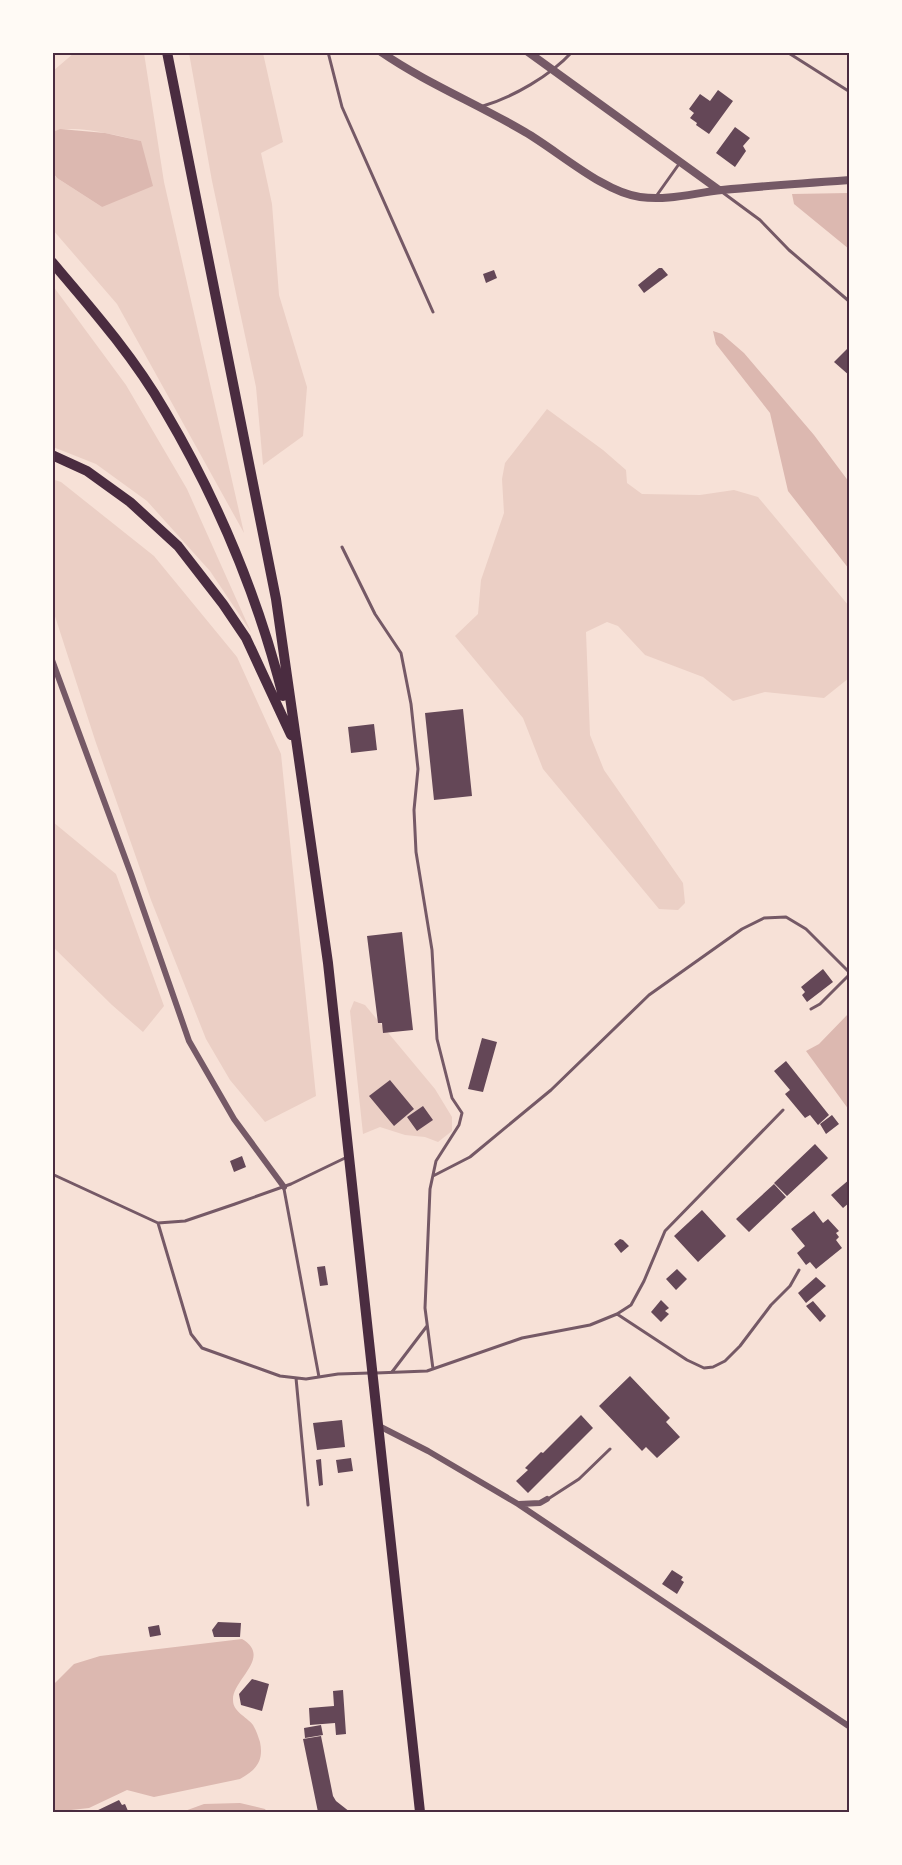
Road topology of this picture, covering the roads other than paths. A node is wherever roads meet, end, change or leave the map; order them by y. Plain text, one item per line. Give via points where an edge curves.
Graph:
1 (167, 52) edge
2 (328, 52) edge
3 (381, 52) edge
4 (572, 52) edge
5 (787, 52) edge
6 (528, 53) edge
7 (553, 70) junction
8 (849, 92) edge
9 (481, 106) junction
10 (680, 162) junction
11 (849, 180) edge
12 (719, 190) junction
13 (656, 198) junction
14 (52, 262) edge
15 (849, 302) edge
16 (433, 312) dead end
17 (52, 455) edge
18 (342, 547) dead end
19 (52, 660) edge
20 (296, 746) junction
21 (849, 974) edge
22 (811, 1009) dead end
23 (783, 1110) dead end
24 (349, 1156) junction
25 (52, 1174) edge
26 (433, 1176) junction
27 (284, 1187) junction
28 (158, 1223) junction
29 (799, 1270) dead end
30 (617, 1314) junction
31 (427, 1326) junction
32 (433, 1369) junction
33 (372, 1372) junction
34 (392, 1372) junction
35 (319, 1377) junction
36 (296, 1378) junction
37 (378, 1426) junction
38 (610, 1449) dead end
39 (547, 1499) joint
40 (518, 1504) junction
41 (308, 1505) dead end
42 (849, 1727) edge
43 (420, 1812) edge

1 - 20 highway via 276,599
2 - 16 lane via 342,106
3 - 9 street
4 - 7 lane
5 - 8 lane
6 - 7 street
7 - 9 lane via 505,99
7 - 10 street
9 - 13 street via 622,193
10 - 12 street
10 - 13 lane
11 - 12 street
12 - 13 street
12 - 15 lane via 760,220
14 - 20 highway via 112,333 158,400 204,482 257,614
17 - 20 highway via 87,471 130,502 178,546 246,638
18 - 26 lane via 375,614 401,653 411,704 418,769 414,810 416,852 432,950 437,1039 452,1098 462,1113 459,1125 436,1161
19 - 27 street via 189,1041 234,1119
20 - 24 highway via 328,963
21 - 22 lane
21 - 26 lane via 806,929 786,917 764,918 742,929 649,995 551,1090 470,1157
23 - 30 lane via 665,1231 631,1305
24 - 27 lane
24 - 33 highway
25 - 28 lane
26 - 31 lane
27 - 28 lane via 185,1221
27 - 35 lane
28 - 36 lane via 191,1334 202,1348
29 - 30 lane via 740,1346 713,1367 704,1368 687,1360
30 - 32 lane via 590,1324 522,1338
31 - 32 lane
31 - 34 lane
32 - 34 lane
33 - 34 lane
33 - 35 lane
33 - 37 highway
35 - 36 lane
36 - 41 lane
37 - 40 street
37 - 43 highway
38 - 39 lane via 579,1479
39 - 40 street
40 - 42 street

